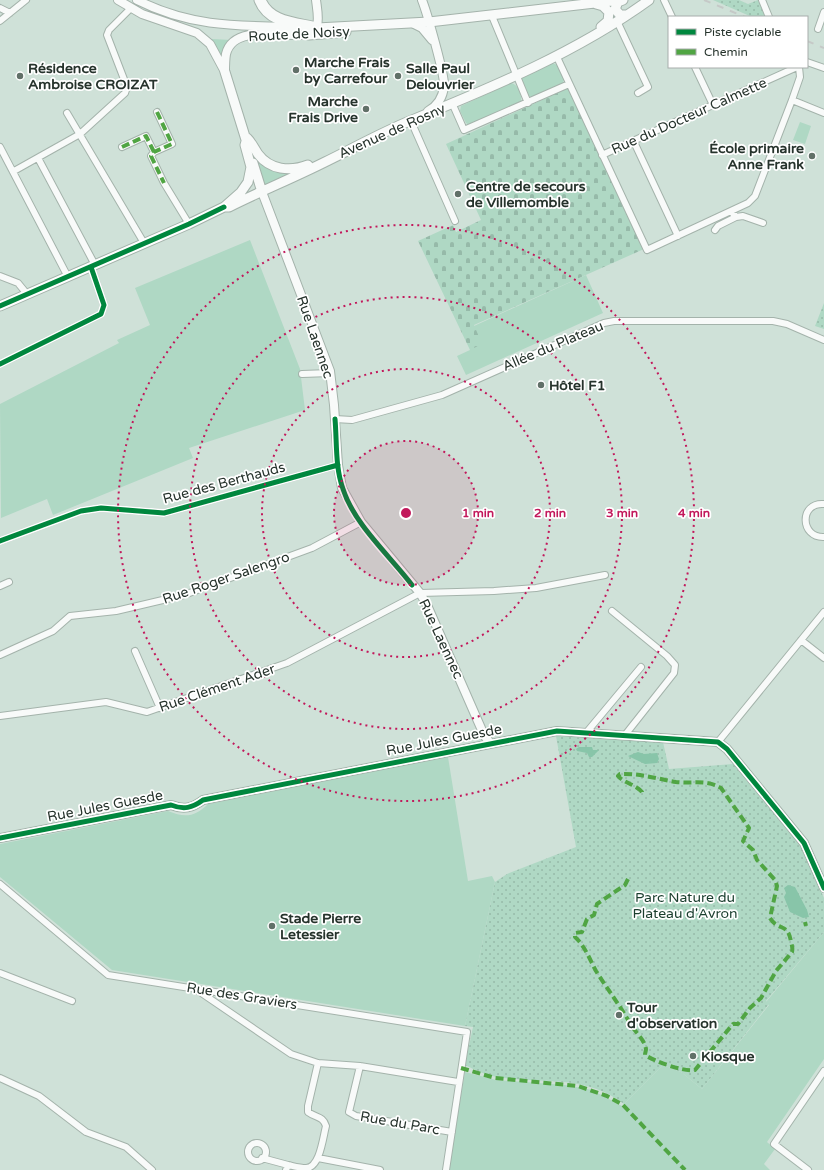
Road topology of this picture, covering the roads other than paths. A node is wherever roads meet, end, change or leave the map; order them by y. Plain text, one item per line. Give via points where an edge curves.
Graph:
1 (26, 0) edge
2 (118, 0) edge
3 (137, 0) edge
4 (260, 0) edge
5 (316, 0) edge
6 (422, 0) edge
7 (622, 0) edge
8 (649, 0) edge
9 (664, 0) edge
10 (762, 0) edge
11 (594, 4) junction
12 (0, 8) edge
13 (131, 8) junction
14 (824, 12) edge
15 (10, 13) junction
16 (626, 15) junction
17 (492, 16) junction
18 (672, 16) edge
19 (769, 16) edge
20 (0, 21) edge
21 (429, 22) junction
22 (617, 22) junction
23 (414, 24) junction
24 (820, 26) edge
25 (313, 31) junction
26 (584, 40) junction
27 (434, 44) junction
28 (556, 55) junction
29 (808, 62) edge
30 (695, 68) edge
31 (796, 68) edge
32 (798, 68) edge
33 (824, 68) edge
34 (225, 72) junction
35 (515, 75) junction
36 (569, 84) junction
37 (638, 93) dead end
38 (792, 100) junction
39 (528, 103) junction
40 (453, 105) junction
41 (713, 106) junction
42 (157, 112) dead end
43 (67, 113) dead end
44 (824, 113) edge
45 (411, 120) junction
46 (80, 134) junction
47 (247, 138) junction
48 (634, 142) junction
49 (0, 147) edge
50 (122, 147) dead end
51 (154, 152) junction
52 (337, 155) junction
53 (602, 155) junction
54 (38, 158) junction
55 (14, 171) junction
56 (243, 190) junction
57 (262, 192) junction
58 (224, 206) junction
59 (731, 211) junction
60 (736, 217) junction
61 (455, 221) dead end
62 (764, 223) dead end
63 (189, 224) junction
64 (715, 230) dead end
65 (678, 236) junction
66 (144, 244) junction
67 (93, 266) junction
68 (0, 276) edge
69 (68, 277) junction
70 (27, 294) junction
71 (0, 306) edge
72 (824, 340) edge
73 (0, 364) edge
74 (330, 373) junction
75 (302, 374) dead end
76 (335, 419) junction
77 (338, 465) junction
78 (824, 504) edge
79 (361, 522) junction
80 (824, 537) edge
81 (0, 541) edge
82 (605, 575) dead end
83 (9, 582) dead end
84 (0, 586) edge
85 (420, 593) junction
86 (612, 611) dead end
87 (824, 612) edge
88 (801, 640) junction
89 (136, 651) dead end
90 (0, 654) edge
91 (824, 658) edge
92 (640, 667) dead end
93 (160, 708) junction
94 (0, 716) edge
95 (586, 733) junction
96 (625, 735) junction
97 (718, 742) junction
98 (490, 743) junction
99 (0, 838) edge
100 (0, 884) edge
101 (824, 888) edge
102 (0, 973) edge
103 (196, 989) junction
104 (72, 1001) dead end
105 (318, 1063) junction
106 (360, 1066) junction
107 (824, 1071) edge
108 (0, 1078) edge
109 (459, 1081) junction
110 (452, 1132) junction
111 (262, 1158) dead end
112 (318, 1158) junction
113 (287, 1167) edge
114 (152, 1170) edge
115 (380, 1170) edge
116 (446, 1170) edge
117 (808, 1170) edge

1 - 15 street
2 - 13 street
3 - 25 street via 160,11 198,22
4 - 25 highway via 266,11 280,20
5 - 25 street
6 - 21 street
7 - 11 main road, Route de Noisy
7 - 16 main road via 615,9
8 - 16 main road, Avenue de Rosny
9 - 18 street
10 - 19 street
11 - 17 main road, Route de Noisy
11 - 26 main road via 607,8 610,16 608,21
12 - 15 street
13 - 34 street via 197,33 210,44
13 - 46 street via 107,35 127,90
14 - 24 street
15 - 20 street
16 - 22 main road, Avenue de Rosny
17 - 21 main road, Route de Noisy
17 - 35 street
21 - 23 main road, Route de Noisy
21 - 27 street
22 - 26 main road, Avenue de Rosny
22 - 37 street via 648,87
23 - 25 main road, Route de Noisy
23 - 27 street via 428,34
25 - 34 street, Route de Noisy via 245,35 228,48
26 - 28 main road, Avenue de Rosny
27 - 45 street via 443,76 443,92 432,108
28 - 35 main road, Avenue de Rosny
28 - 36 street
29 - 33 street
30 - 41 street
31 - 41 street, Rue du Docteur Calmette
32 - 38 street via 800,77
34 - 47 main road, Rue Laennec
35 - 39 street
35 - 40 main road, Avenue de Rosny
36 - 39 street
36 - 53 street
38 - 44 street
38 - 59 street via 756,196
39 - 40 street via 464,130
40 - 45 main road, Avenue de Rosny
41 - 48 street, Rue du Docteur Calmette
42 - 51 street via 172,144
43 - 46 street
45 - 52 main road, Avenue de Rosny
45 - 61 street
46 - 54 street
46 - 66 street
47 - 52 main road, Rue Laennec via 261,157 271,165 282,168 302,167
47 - 56 main road, Rue Laennec via 245,145 251,167 248,182
47 - 57 main road, Rue Laennec
48 - 53 street, Rue du Docteur Calmette
48 - 65 street
49 - 55 street
50 - 51 street via 146,136
51 - 63 street via 151,156 164,183
52 - 57 main road, Avenue de Rosny
53 - 65 street via 647,250
54 - 55 street
54 - 67 street
55 - 69 street
56 - 57 main road
56 - 58 main road
57 - 58 main road, Avenue de Rosny via 229,207
57 - 74 street, Rue Laennec
58 - 63 main road
59 - 60 street
59 - 65 street
60 - 62 street via 743,216
60 - 64 street
63 - 66 main road
66 - 67 main road
67 - 69 main road
67 - 73 street via 104,305 101,314
68 - 70 street via 18,283
69 - 70 main road
70 - 71 main road
72 - 76 street, Allée du Plateau via 787,324 772,321 614,321 604,323 442,394 352,420
74 - 75 street
74 - 76 street, Rue Laennec
76 - 77 street, Rue Laennec
77 - 79 street, Rue Laennec via 342,488
77 - 81 street, Rue des Berthauds via 164,513 101,508 81,511
78 - 80 street via 810,508 805,522 810,532
79 - 85 street, Rue Laennec
79 - 90 street, Rue Roger Salengro via 312,548 184,595 116,610 68,616 47,635
82 - 85 street via 536,588
83 - 84 street
85 - 93 street, Rue Clément Ader via 287,663
85 - 98 street, Rue Laennec via 484,735
86 - 96 street via 675,665 674,673
87 - 88 street
88 - 91 street
88 - 97 street
89 - 93 street
92 - 95 street
93 - 94 street, Rue Clément Ader via 147,712 106,702
95 - 96 street, Rue Jules Guesde
95 - 98 street, Rue Jules Guesde via 557,731
96 - 97 street, Rue Jules Guesde
97 - 101 street via 727,749 804,843
98 - 99 street, Rue Jules Guesde via 203,800 188,808 171,805
100 - 103 street, Rue des Graviers via 108,976
102 - 104 street
103 - 105 street via 291,1054
103 - 109 street, Rue des Graviers via 467,1032
105 - 106 street
105 - 112 street via 308,1112 324,1120 326,1126
106 - 109 street
106 - 110 street, Rue du Parc via 349,1112 356,1116
107 - 117 street via 774,1144
108 - 114 street via 39,1096 86,1132 126,1147
109 - 110 street
110 - 116 street
111 - 113 street
112 - 113 street via 312,1168
112 - 115 street

